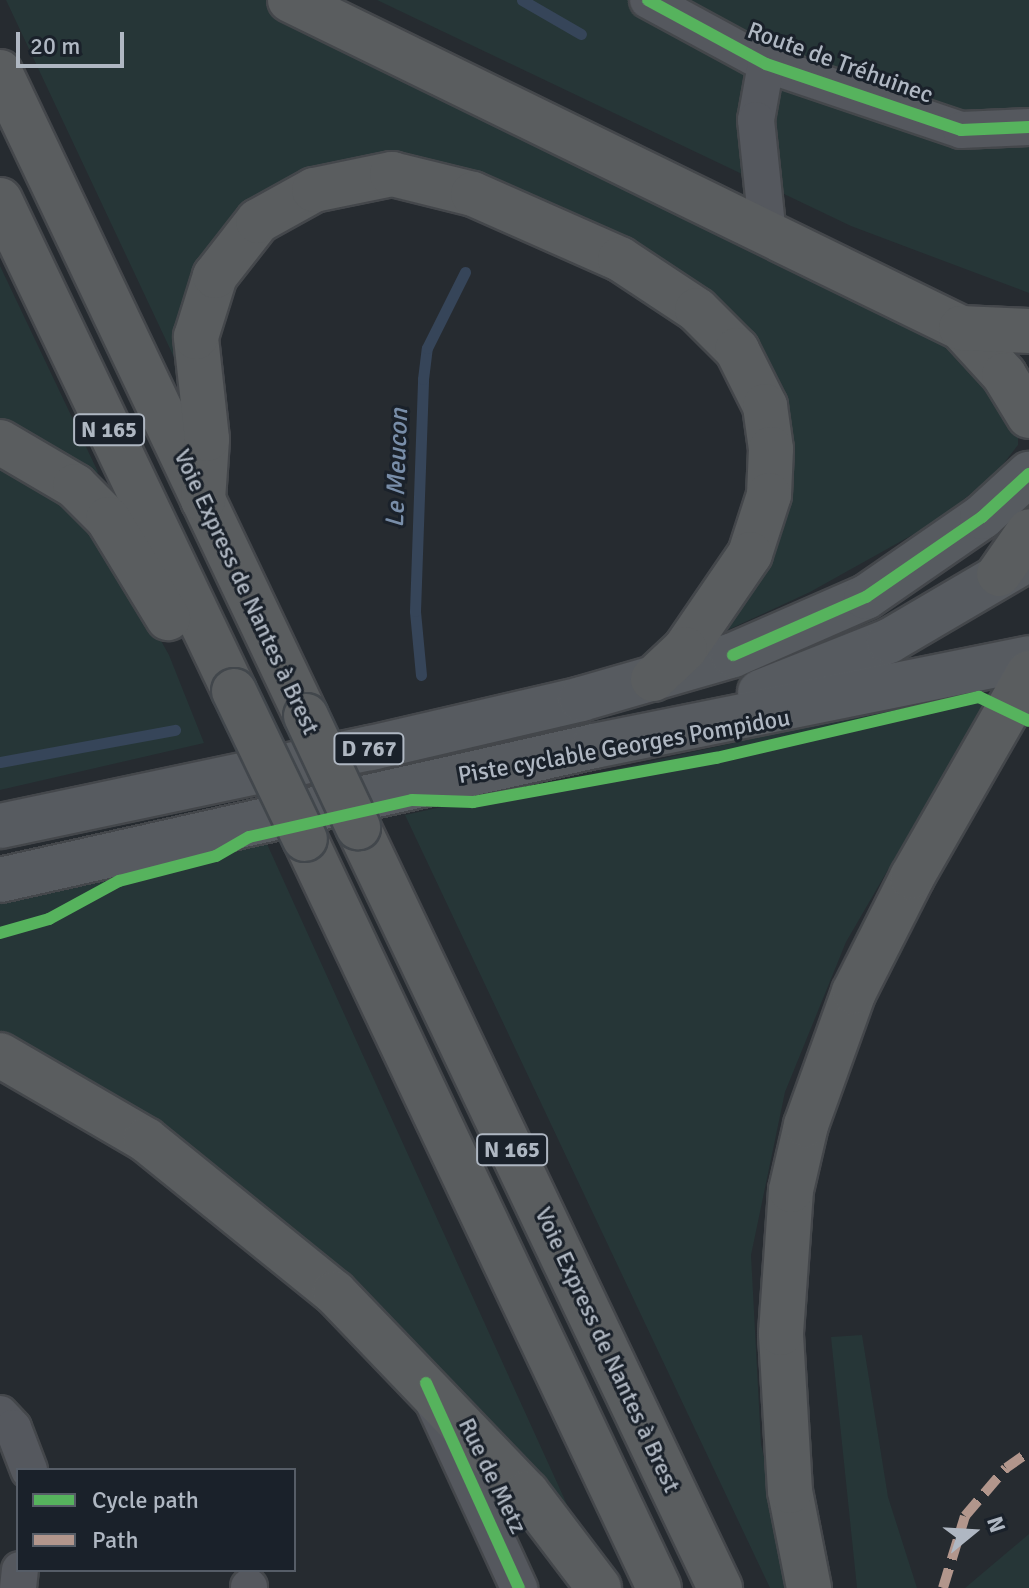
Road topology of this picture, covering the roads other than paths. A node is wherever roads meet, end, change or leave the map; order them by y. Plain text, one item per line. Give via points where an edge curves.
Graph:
1 (290, 0) edge
2 (648, 0) edge
3 (766, 64) junction
4 (0, 72) edge
5 (1029, 127) edge
6 (0, 200) edge
7 (768, 237) junction
8 (961, 328) junction
9 (1029, 331) edge
10 (1029, 416) edge
11 (0, 442) edge
12 (1029, 474) edge
13 (203, 500) junction
14 (1029, 531) edge
15 (1014, 567) edge
16 (1029, 658) edge
17 (1029, 673) edge
18 (226, 675) junction
19 (653, 679) junction
20 (594, 746) junction
21 (0, 826) edge
22 (0, 880) edge
23 (0, 1055) edge
24 (426, 1383) junction
25 (0, 1414) edge
26 (28, 1468) edge
27 (519, 1588) edge
28 (599, 1588) edge
29 (659, 1588) edge
30 (720, 1588) edge
31 (809, 1588) edge

1 - 7 highway
2 - 3 street, Route de Tréhuinec
3 - 5 street, Route de Tréhuinec via 961,130
3 - 7 street via 756,120
4 - 13 highway, Voie Express de Nantes à Brest / N 165
6 - 18 highway, N 165
7 - 8 highway
8 - 9 highway
8 - 10 highway via 1004,375
11 - 18 highway via 75,486 108,519 172,625
12 - 19 main road, D 767 via 982,517 866,597 733,655
13 - 19 highway via 207,439 196,337 215,276 258,221 314,190 392,174 473,194 620,259 697,310 737,350 765,406 771,449 769,495 750,554 694,638
13 - 30 highway, Voie Express de Nantes à Brest / N 165, bridge
14 - 15 highway
15 - 20 main road, D 767 via 923,623 823,670
16 - 20 main road
17 - 31 highway via 912,877 854,992 806,1125 790,1205 781,1333 790,1491
18 - 29 highway, N 165, bridge
19 - 21 main road, D 767 via 371,748
20 - 22 main road, D 767
23 - 24 highway via 146,1140 232,1205 335,1293
24 - 27 street, Rue de Metz
24 - 28 highway via 527,1493
25 - 26 street via 13,1428

